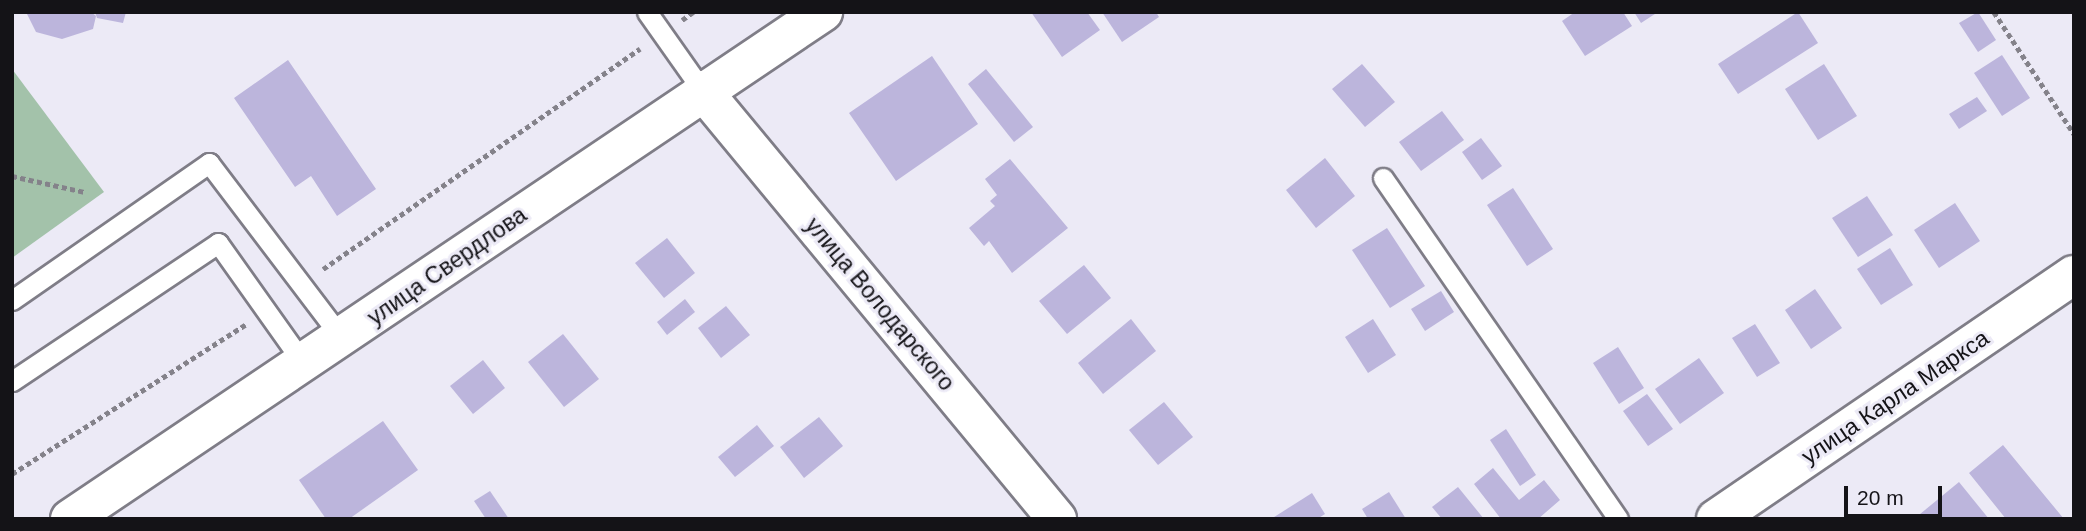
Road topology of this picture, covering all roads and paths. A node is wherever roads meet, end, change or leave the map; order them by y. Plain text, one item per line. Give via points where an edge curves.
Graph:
1 (647, 12) edge
2 (693, 12) edge
3 (823, 12) edge
4 (1994, 12) edge
5 (661, 34) junction
6 (702, 90) junction
7 (2074, 134) edge
8 (12, 176) edge
9 (1383, 178) dead end
10 (86, 192) dead end
11 (2074, 275) edge
12 (300, 285) junction
13 (12, 300) edge
14 (266, 312) junction
15 (342, 338) junction
16 (304, 364) junction
17 (12, 381) edge
18 (12, 474) edge
19 (70, 519) edge
20 (1057, 519) edge
21 (1618, 519) edge
22 (1716, 519) edge

1 - 5 lane
2 - 5 path
3 - 6 street, улица Свердлова
4 - 7 path
5 - 6 lane
5 - 12 path
6 - 15 street, улица Свердлова
6 - 20 street, улица Володарского
8 - 10 path
9 - 21 lane
11 - 22 street, улица Карла Маркса
12 - 13 lane via 209,163
12 - 15 lane
14 - 16 lane
14 - 17 lane via 218,243
14 - 18 path
15 - 16 street, улица Свердлова
16 - 19 street, улица Свердлова

